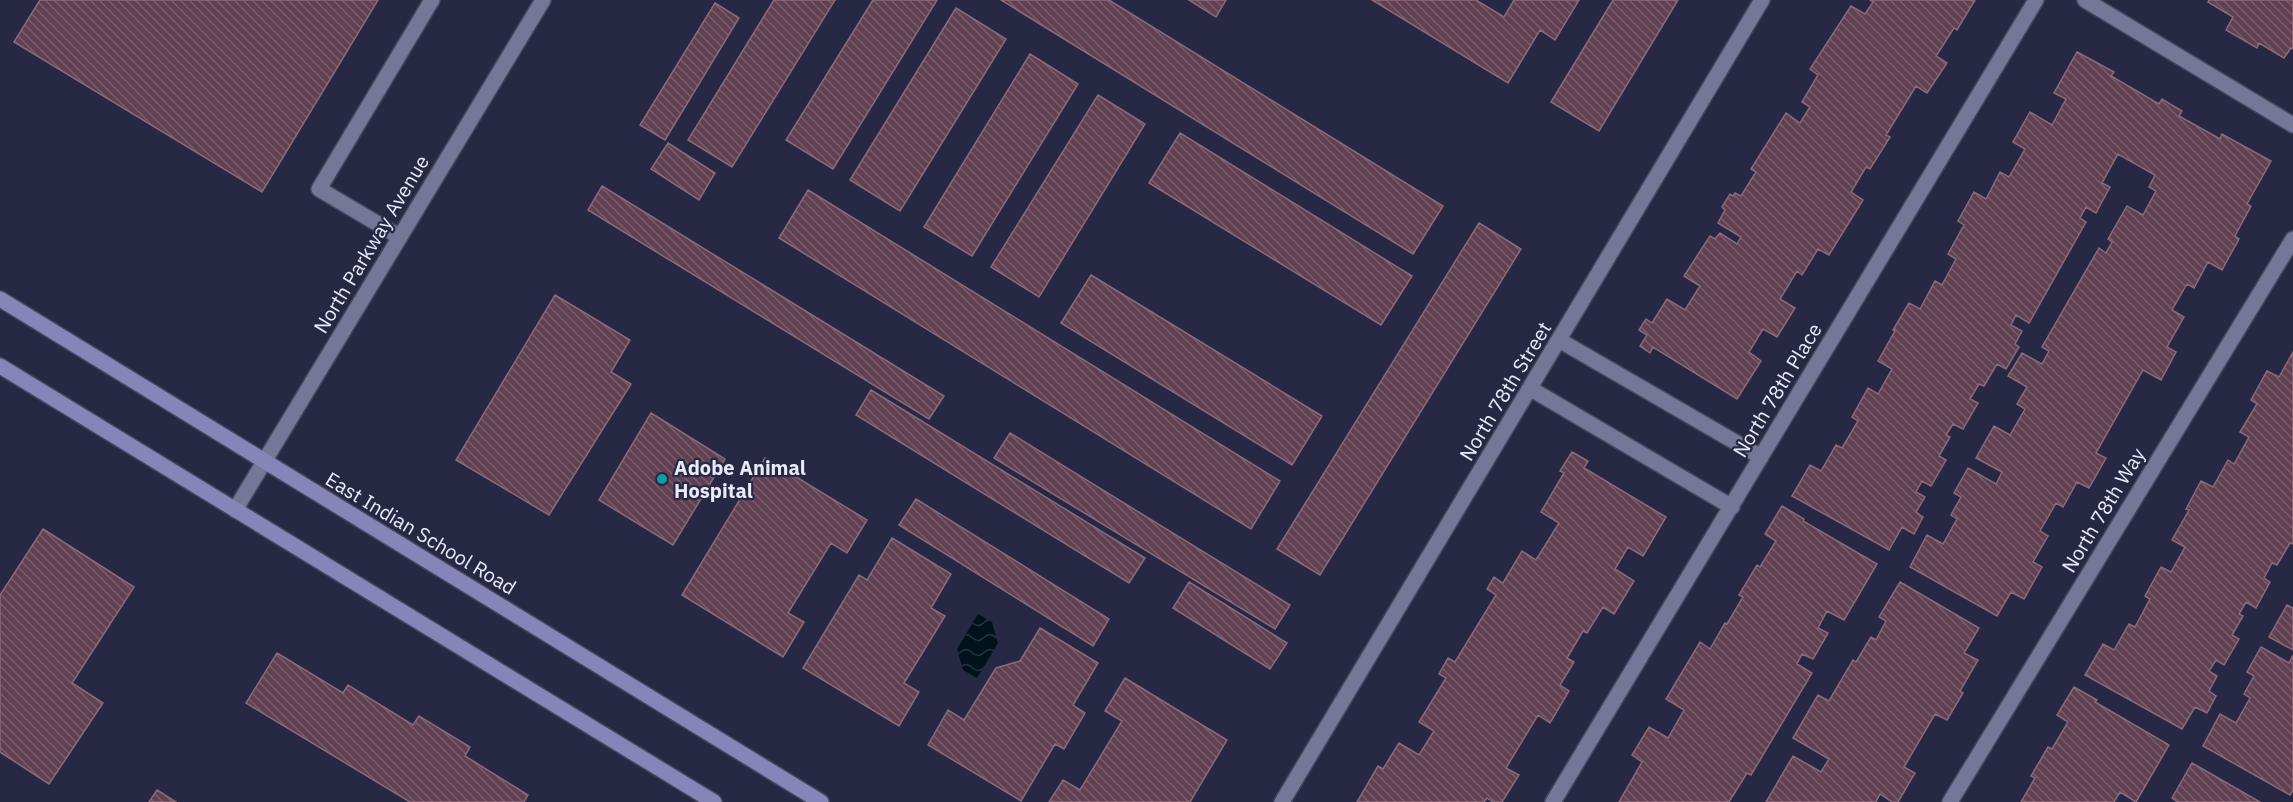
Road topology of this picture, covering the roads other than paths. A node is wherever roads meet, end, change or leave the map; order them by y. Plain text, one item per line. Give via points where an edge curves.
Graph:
1 (432, 0) edge
2 (543, 0) edge
3 (1762, 0) edge
4 (2036, 0) edge
5 (2085, 0) edge
6 (2293, 125) edge
7 (400, 237) junction
8 (2293, 239) edge
9 (0, 299) edge
10 (1559, 340) junction
11 (0, 366) edge
12 (1531, 389) junction
13 (1761, 457) junction
14 (264, 461) junction
15 (1732, 507) junction
16 (235, 510) junction
17 (704, 799) edge
18 (821, 802) edge
19 (1282, 802) edge
20 (1553, 802) edge
21 (1950, 802) edge

1 - 7 street via 319,189
2 - 7 street, North Parkway Avenue
3 - 10 street, North 78th Street
4 - 13 street, North 78th Place
5 - 6 street
7 - 14 street, North Parkway Avenue
8 - 21 street, North 78th Way
9 - 14 main road, East Indian School Road
10 - 12 street, North 78th Street
10 - 13 street
11 - 16 main road
12 - 15 street
12 - 19 street, North 78th Street
13 - 15 street, North 78th Place
14 - 16 street, North Parkway Avenue
14 - 18 main road, East Indian School Road
15 - 20 street, North 78th Place
16 - 17 main road

